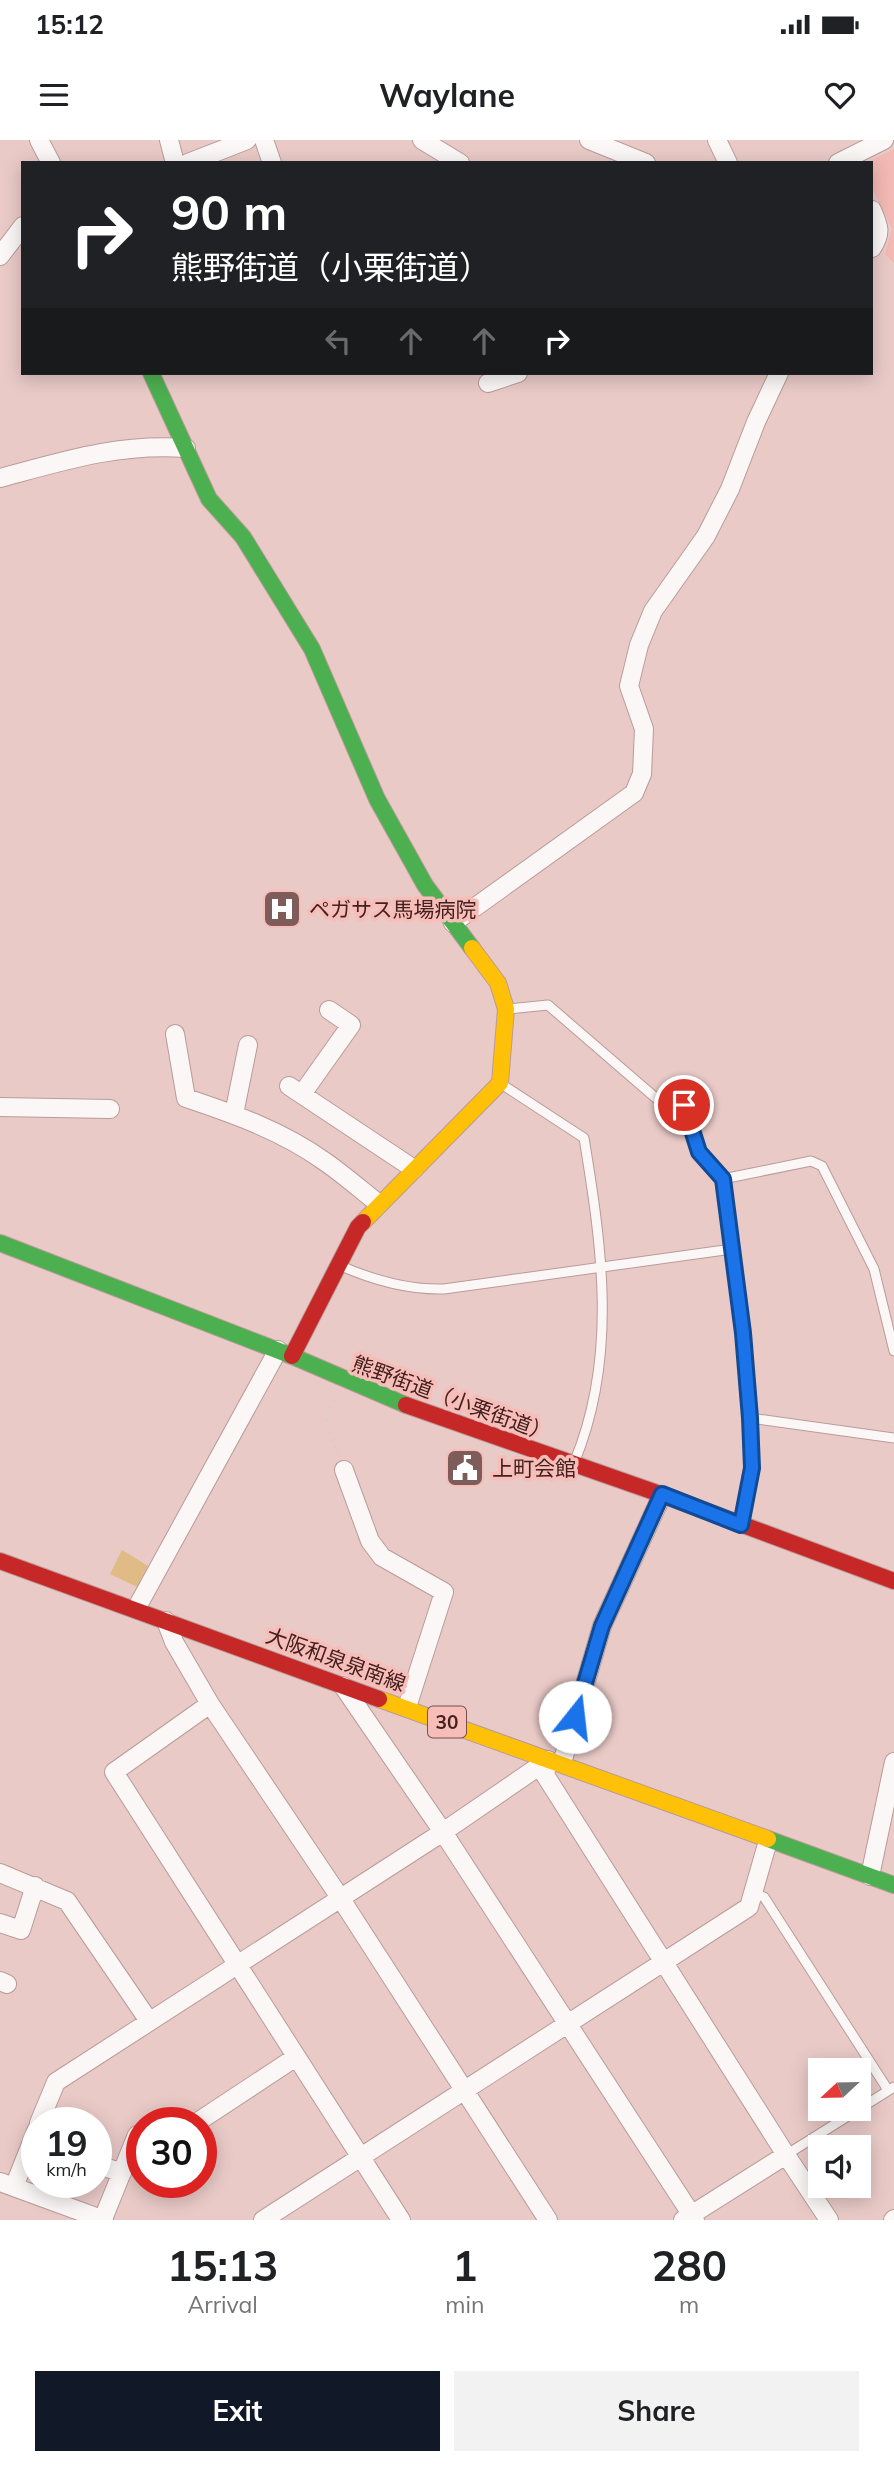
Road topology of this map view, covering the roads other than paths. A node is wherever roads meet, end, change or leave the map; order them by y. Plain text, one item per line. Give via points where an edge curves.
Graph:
1 (39, 140) edge
2 (169, 140) edge
3 (247, 140) edge
4 (264, 140) edge
5 (422, 140) edge
6 (589, 140) edge
7 (717, 140) edge
8 (884, 140) edge
9 (851, 155) edge
10 (50, 161) edge
11 (174, 161) edge
12 (193, 161) edge
13 (271, 161) edge
14 (457, 161) edge
15 (641, 161) edge
16 (727, 161) edge
17 (873, 212) edge
18 (21, 228) edge
19 (873, 246) edge
20 (1, 252) edge
21 (152, 375) edge
22 (513, 375) edge
23 (778, 375) edge
24 (488, 383) dead end
25 (186, 448) junction
26 (0, 478) edge
27 (453, 923) junction
28 (506, 1009) junction
29 (329, 1010) dead end
30 (175, 1034) dead end
31 (248, 1045) dead end
32 (500, 1083) junction
33 (0, 1107) edge
34 (110, 1109) dead end
35 (234, 1114) junction
36 (414, 1169) junction
37 (723, 1179) junction
38 (379, 1204) junction
39 (0, 1243) edge
40 (732, 1249) junction
41 (338, 1265) junction
42 (601, 1266) junction
43 (894, 1305) edge
44 (883, 1308) junction
45 (894, 1351) edge
46 (285, 1353) junction
47 (750, 1418) junction
48 (894, 1438) edge
49 (573, 1464) junction
50 (344, 1470) road end
51 (662, 1494) junction
52 (741, 1525) junction
53 (0, 1561) edge
54 (894, 1581) edge
55 (136, 1609) junction
56 (166, 1621) junction
57 (342, 1684) junction
58 (210, 1704) junction
59 (407, 1707) junction
60 (555, 1761) junction
61 (894, 1762) edge
62 (443, 1832) junction
63 (768, 1841) junction
64 (0, 1873) edge
65 (870, 1877) junction
66 (894, 1885) edge
67 (35, 1886) junction
68 (752, 1894) junction
69 (341, 1899) junction
70 (0, 1923) edge
71 (664, 1961) junction
72 (237, 1966) junction
73 (149, 2021) junction
74 (568, 2025) junction
75 (296, 2057) junction
76 (891, 2088) edge
77 (464, 2089) junction
78 (872, 2100) edge
79 (46, 2107) edge
80 (217, 2109) edge
81 (840, 2121) edge
82 (786, 2155) junction
83 (360, 2157) junction
84 (21, 2158) edge
85 (126, 2163) edge
86 (112, 2170) edge
87 (122, 2173) junction
88 (7, 2184) edge
89 (690, 2218) edge
90 (104, 2220) edge
91 (263, 2220) edge
92 (401, 2220) edge
93 (548, 2220) edge
94 (829, 2220) edge

1 - 10 street
2 - 11 street
3 - 12 street
4 - 13 street
5 - 14 street
6 - 15 street
7 - 16 street
8 - 9 street
17 - 19 street via 878,238
18 - 20 street
21 - 25 street
22 - 24 street
23 - 27 street via 706,536 653,611 639,645 629,687 644,729 642,774 634,793
25 - 26 street via 151,445 82,456
25 - 27 street via 209,499 243,537 312,649 377,799 425,885
27 - 28 street via 498,983
28 - 32 street
28 - 37 lane via 548,1005 657,1099 684,1105 699,1152
29 - 36 street via 351,1025 295,1090
30 - 35 street via 186,1098
31 - 35 street
32 - 36 street
32 - 42 lane via 584,1138
33 - 34 street
35 - 38 street via 323,1160
36 - 38 street
37 - 40 lane
37 - 44 lane via 811,1161 822,1166 874,1269
38 - 41 street via 358,1227
39 - 46 street, 熊野街道（小栗街道）
40 - 42 lane
40 - 47 lane
41 - 42 lane via 419,1289
41 - 46 street
42 - 49 lane via 599,1379 587,1432
43 - 44 lane
44 - 45 lane
46 - 49 street, 熊野街道（小栗街道） via 338,1378
46 - 55 street
47 - 48 lane
47 - 52 lane via 752,1468
49 - 51 street, 熊野街道（小栗街道）
50 - 59 street via 370,1541 382,1557 444,1592
51 - 52 street, 熊野街道（小栗街道）
51 - 60 street via 602,1626
52 - 54 street, 熊野街道（小栗街道）
53 - 55 street, 大阪和泉泉南線 / 30
55 - 56 street, 大阪和泉泉南線 / 30
56 - 57 street, 大阪和泉泉南線 / 30
56 - 58 street
57 - 59 street, 大阪和泉泉南線 / 30
57 - 62 street
58 - 69 street
58 - 72 street via 114,1772
59 - 60 street, 大阪和泉泉南線 / 30
60 - 62 street
60 - 63 street, 大阪和泉泉南線 / 30
60 - 71 street via 545,1775
61 - 65 street
62 - 69 street
62 - 74 street
63 - 65 street, 大阪和泉泉南線 / 30
63 - 68 street
64 - 67 street
65 - 66 street, 大阪和泉泉南線 / 30
67 - 70 street via 21,1930
67 - 73 street via 67,1901
68 - 71 street via 749,1907
68 - 76 lane via 764,1897
69 - 72 street
69 - 77 street
71 - 74 street
71 - 82 street
72 - 73 street
72 - 75 street
73 - 79 street via 56,2082
74 - 77 street
74 - 89 street
75 - 80 street
75 - 83 street
76 - 78 lane
77 - 83 street
77 - 93 street
81 - 82 lane
82 - 89 street
82 - 94 street
83 - 91 street
83 - 92 street
84 - 88 street
85 - 87 street
86 - 87 street
87 - 90 street
88 - 90 street

